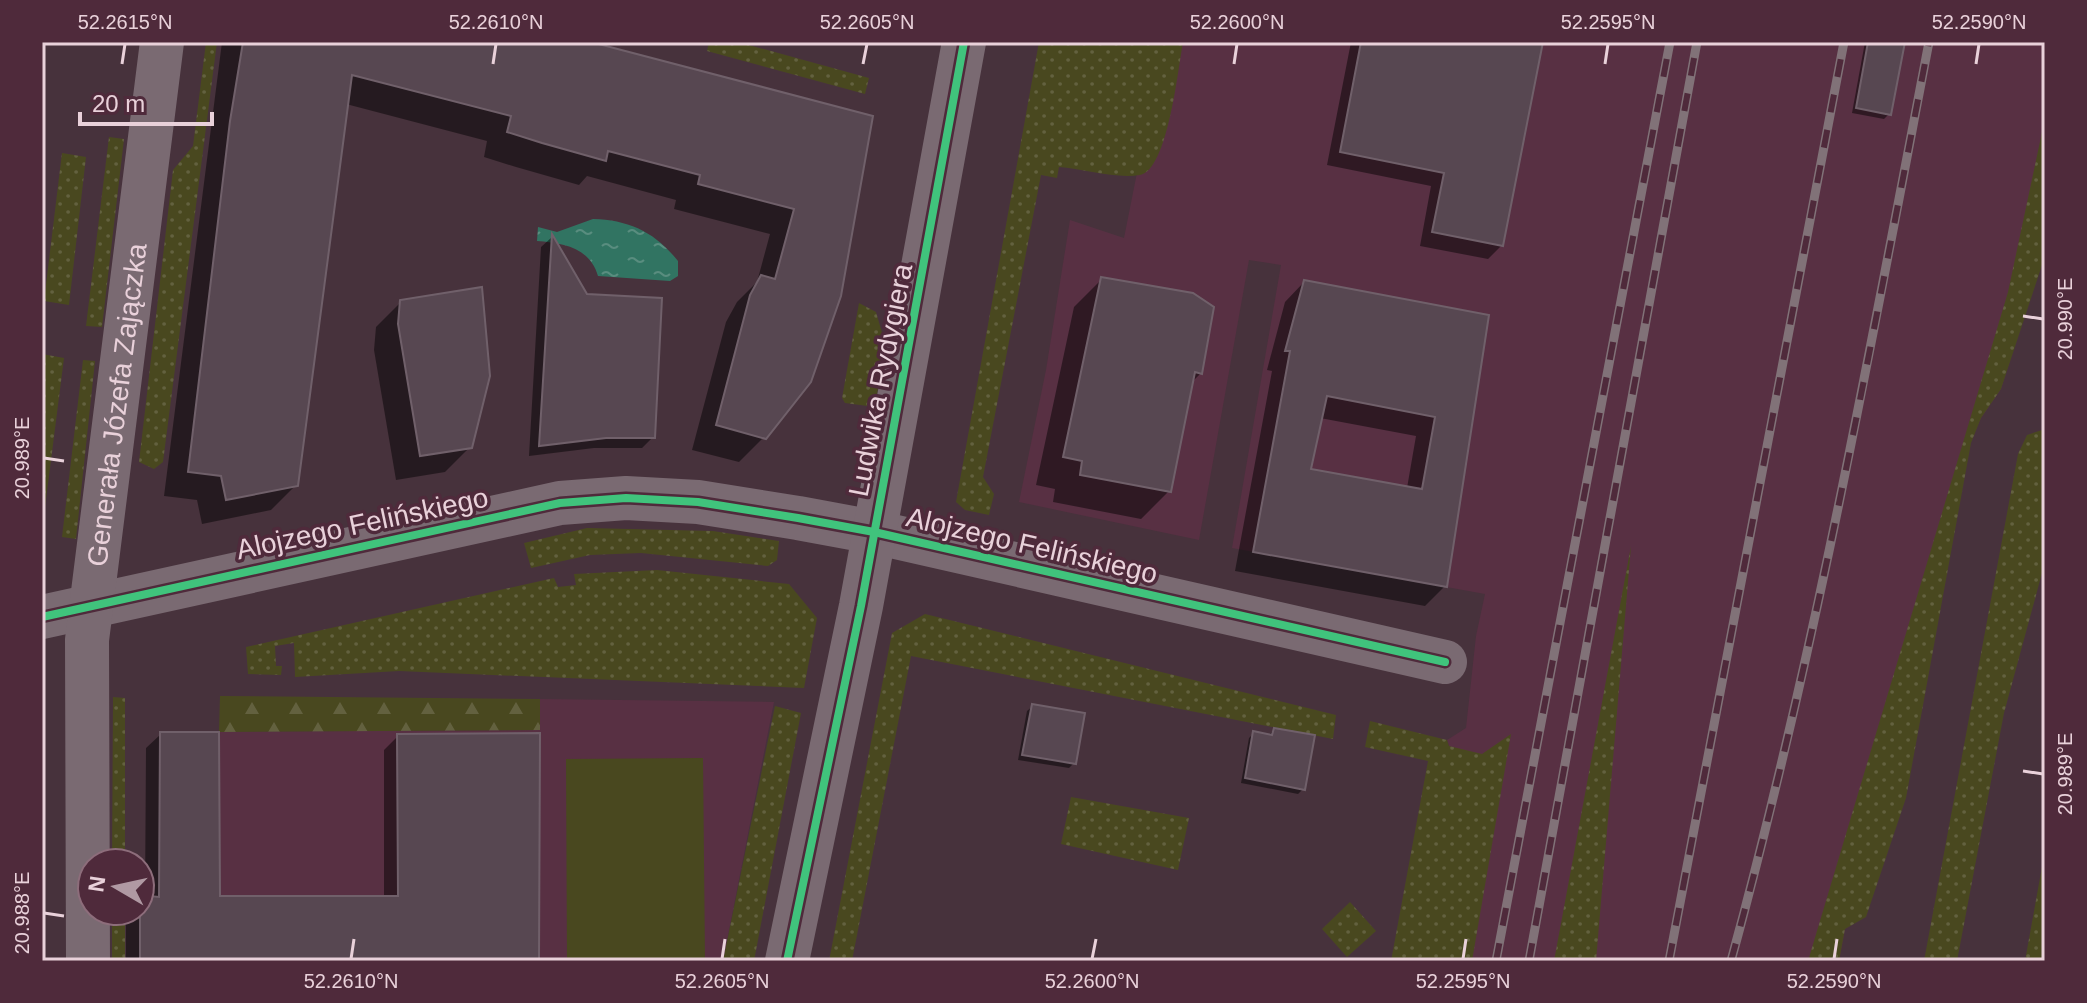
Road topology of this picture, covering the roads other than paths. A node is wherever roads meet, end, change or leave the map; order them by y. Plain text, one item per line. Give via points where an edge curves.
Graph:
1 (162, 42) edge
2 (964, 42) edge
3 (874, 532) junction
4 (90, 606) junction
5 (42, 617) edge
6 (1445, 662) dead end
7 (88, 961) edge
8 (787, 961) edge

1 - 4 street, Generała Józefa Zajączka via 103,537
2 - 3 street, Ludwika Rydygiera
3 - 4 street, Alojzego Felińskiego via 698,502 626,498 560,503
3 - 6 street, Alojzego Felińskiego
3 - 8 street, Ludwika Rydygiera
4 - 5 street, Alojzego Felińskiego
4 - 7 street, Generała Józefa Zajączka

